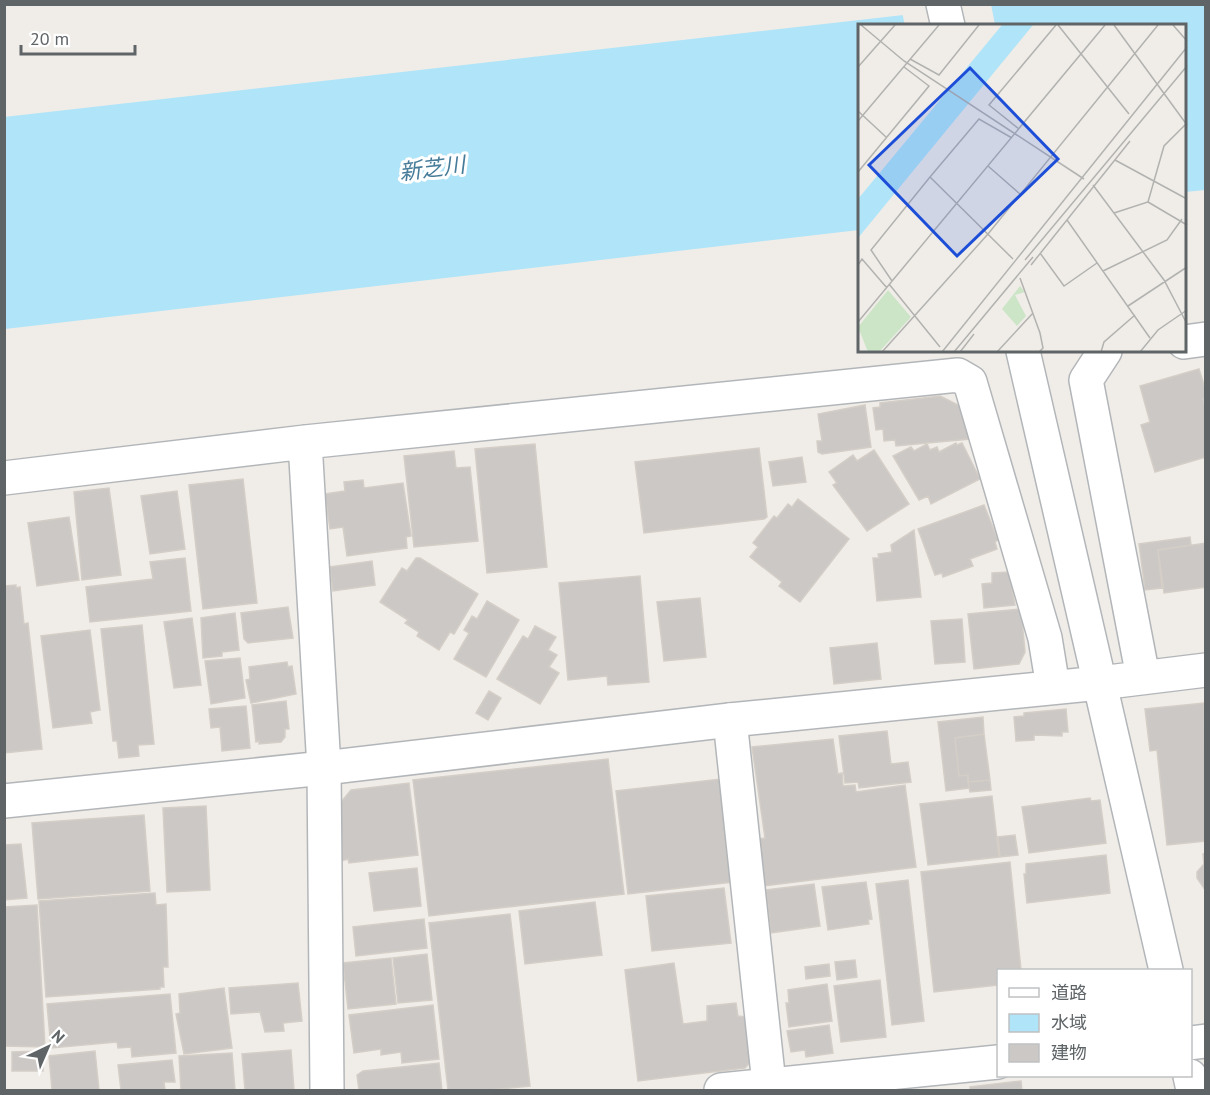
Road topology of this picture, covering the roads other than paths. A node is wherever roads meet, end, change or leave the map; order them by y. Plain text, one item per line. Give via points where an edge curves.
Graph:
1 (943, 4) edge
2 (948, 24) edge
3 (1206, 339) edge
4 (1186, 342) edge
5 (1023, 352) edge
6 (1104, 352) edge
7 (305, 442) junction
8 (4, 478) edge
9 (1206, 670) edge
10 (1143, 677) junction
11 (1100, 683) junction
12 (1053, 687) junction
13 (730, 720) junction
14 (324, 768) junction
15 (4, 801) edge
16 (1166, 969) edge
17 (997, 1062) edge
18 (769, 1084) junction
19 (327, 1090) edge
20 (721, 1090) edge

1 - 2 street
3 - 4 street
5 - 11 street
6 - 10 street via 1086,380
7 - 8 street
7 - 12 street via 958,375 970,382 1046,638
7 - 14 street
9 - 10 street
10 - 11 street
11 - 12 street
11 - 16 street
12 - 13 street
13 - 14 street
13 - 18 street
14 - 15 street
14 - 19 street
17 - 18 street
18 - 20 street

